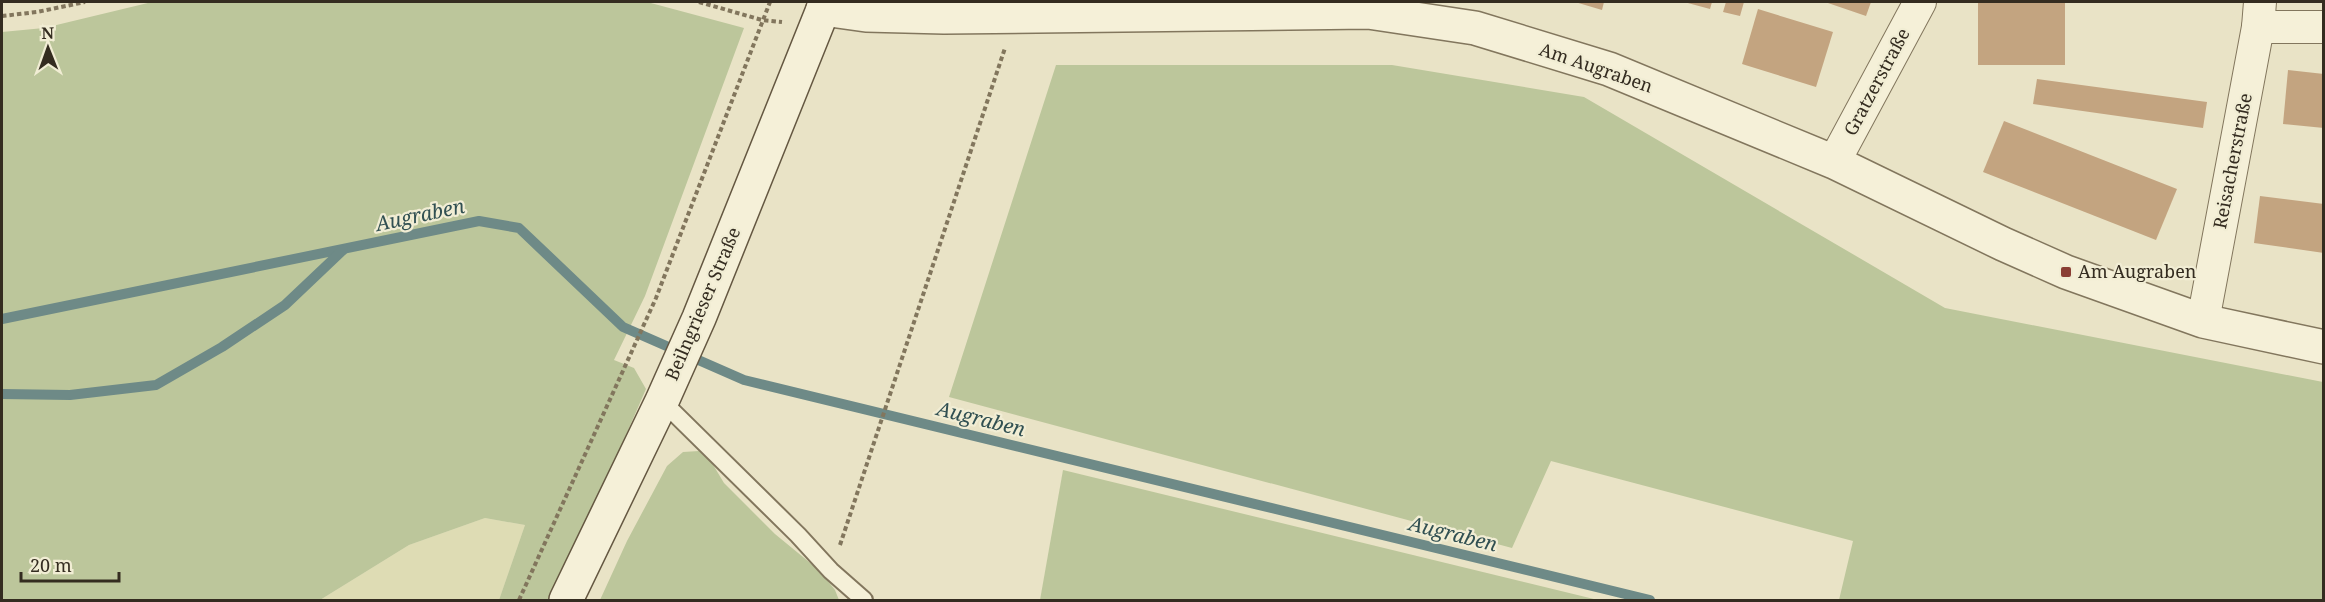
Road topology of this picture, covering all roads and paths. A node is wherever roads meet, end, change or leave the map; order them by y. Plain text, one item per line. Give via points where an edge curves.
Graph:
1 (85, 2) edge
2 (699, 2) edge
3 (771, 2) edge
4 (1920, 2) edge
5 (824, 5) edge
6 (2259, 14) edge
7 (2, 16) edge
8 (1015, 17) junction
9 (762, 20) junction
10 (2324, 27) edge
11 (1834, 162) junction
12 (2203, 321) junction
13 (2324, 347) edge
14 (666, 392) junction
15 (831, 571) junction
16 (861, 599) edge
17 (519, 600) edge
18 (566, 600) edge

1 - 7 path
2 - 9 path
3 - 9 path
4 - 11 street, Gratzerstraße
5 - 8 street, Am Augraben via 866,15
5 - 14 street, Beilngrieser Straße
6 - 10 street
6 - 12 street, Reisacherstraße
8 - 11 street, Am Augraben via 1368,12 1475,28 1609,69
8 - 15 path
9 - 17 path via 656,298
11 - 12 street, Am Augraben via 2066,272
12 - 13 street, Am Augraben
14 - 15 lane
14 - 18 street, Beilngrieser Straße
15 - 16 lane

